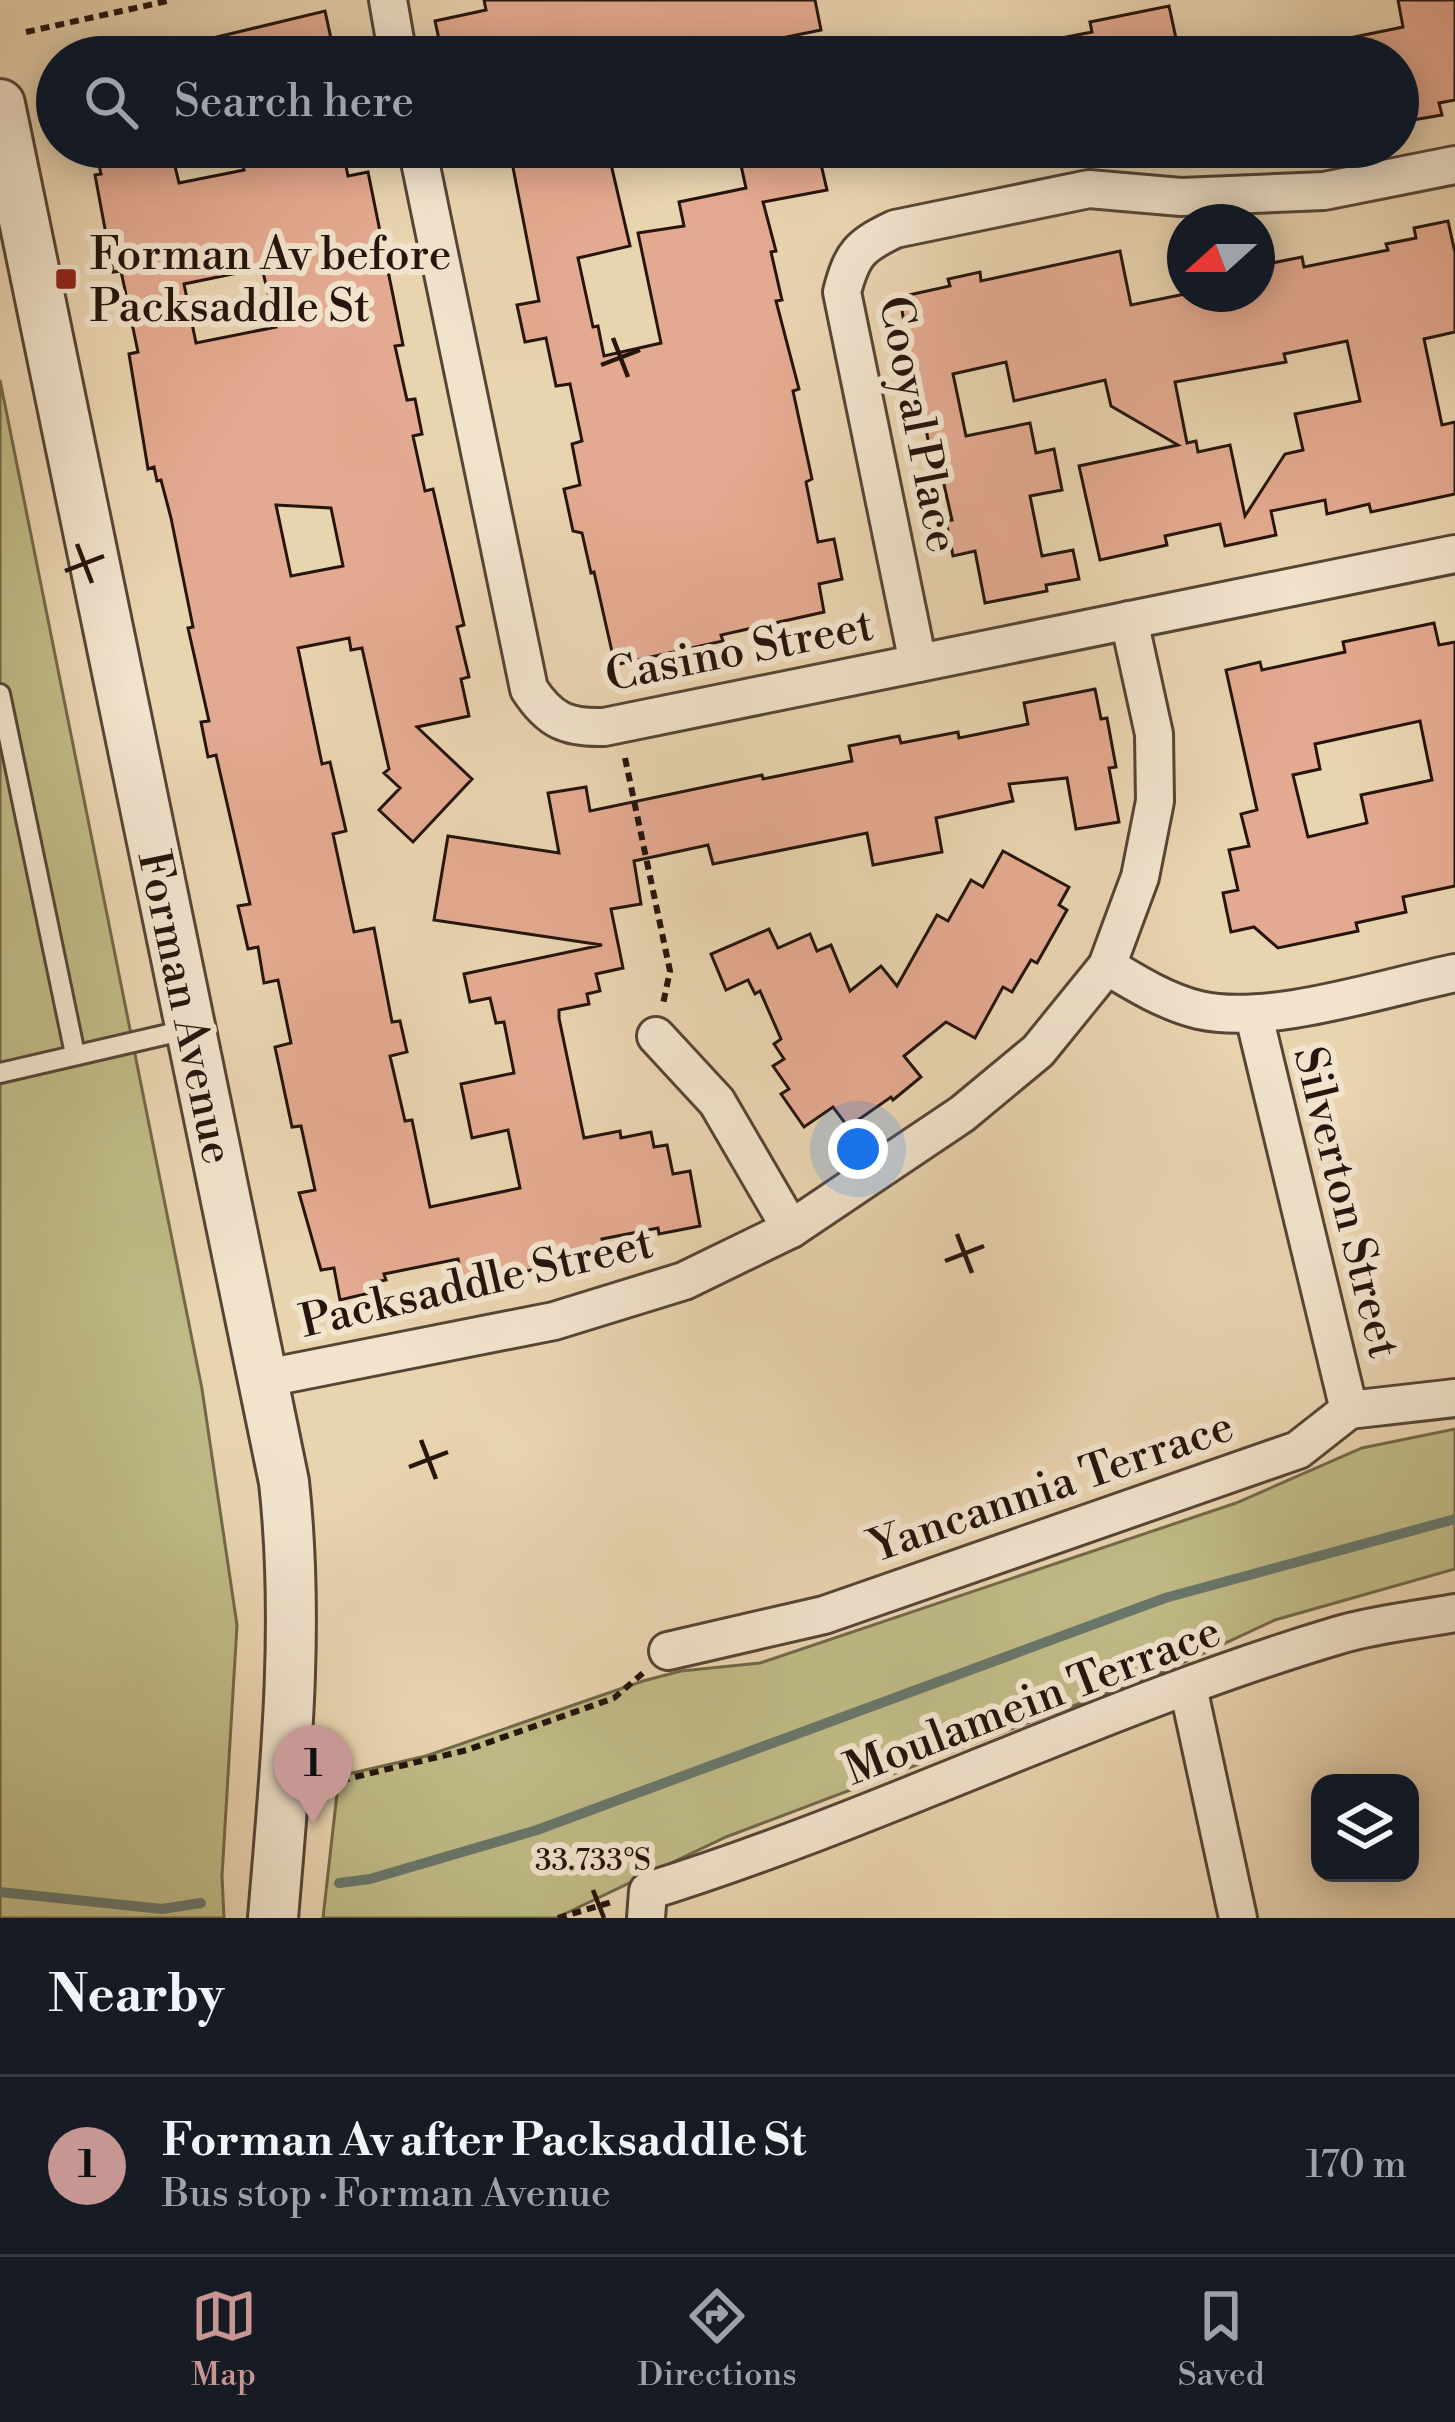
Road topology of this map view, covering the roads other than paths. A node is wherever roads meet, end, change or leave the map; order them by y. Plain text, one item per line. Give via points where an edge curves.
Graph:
1 (388, 0) edge
2 (394, 36) edge
3 (0, 104) edge
4 (1455, 165) edge
5 (421, 168) edge
6 (1455, 554) edge
7 (1129, 620) junction
8 (918, 663) junction
9 (0, 694) edge
10 (1107, 966) junction
11 (1455, 973) edge
12 (1254, 1016) junction
13 (190, 1029) junction
14 (656, 1036) road end
15 (75, 1054) junction
16 (0, 1073) edge
17 (790, 1229) junction
18 (266, 1378) junction
19 (1455, 1398) edge
20 (1349, 1410) junction
21 (1455, 1613) edge
22 (668, 1651) road end
23 (1188, 1688) junction
24 (647, 1905) edge
25 (273, 1918) edge
26 (1238, 1918) edge

1 - 2 street
3 - 13 street, Forman Avenue
4 - 8 street, Cooyal Place via 1324,191 1181,196 1089,189 895,229 866,243 850,262 842,292
5 - 8 street, Casino Street via 529,689 543,710 578,728 617,724
6 - 7 street, Casino Street
7 - 8 street, Casino Street
7 - 10 street, Packsaddle Street via 1154,734 1155,801 1140,877
9 - 15 lane
10 - 12 street via 1198,1010
10 - 17 street, Packsaddle Street via 1038,1051 962,1114
11 - 12 street
12 - 20 street, Silverton Street
13 - 15 lane
13 - 18 street, Forman Avenue
14 - 17 street via 717,1102
15 - 16 lane
17 - 18 street, Packsaddle Street via 684,1281 554,1322
18 - 25 street, Forman Avenue via 292,1583
19 - 20 street
20 - 22 street, Yancannia Terrace via 1298,1450 824,1615
21 - 23 street, Moulamein Terrace via 1342,1634
23 - 24 street, Moulamein Terrace
23 - 26 street

